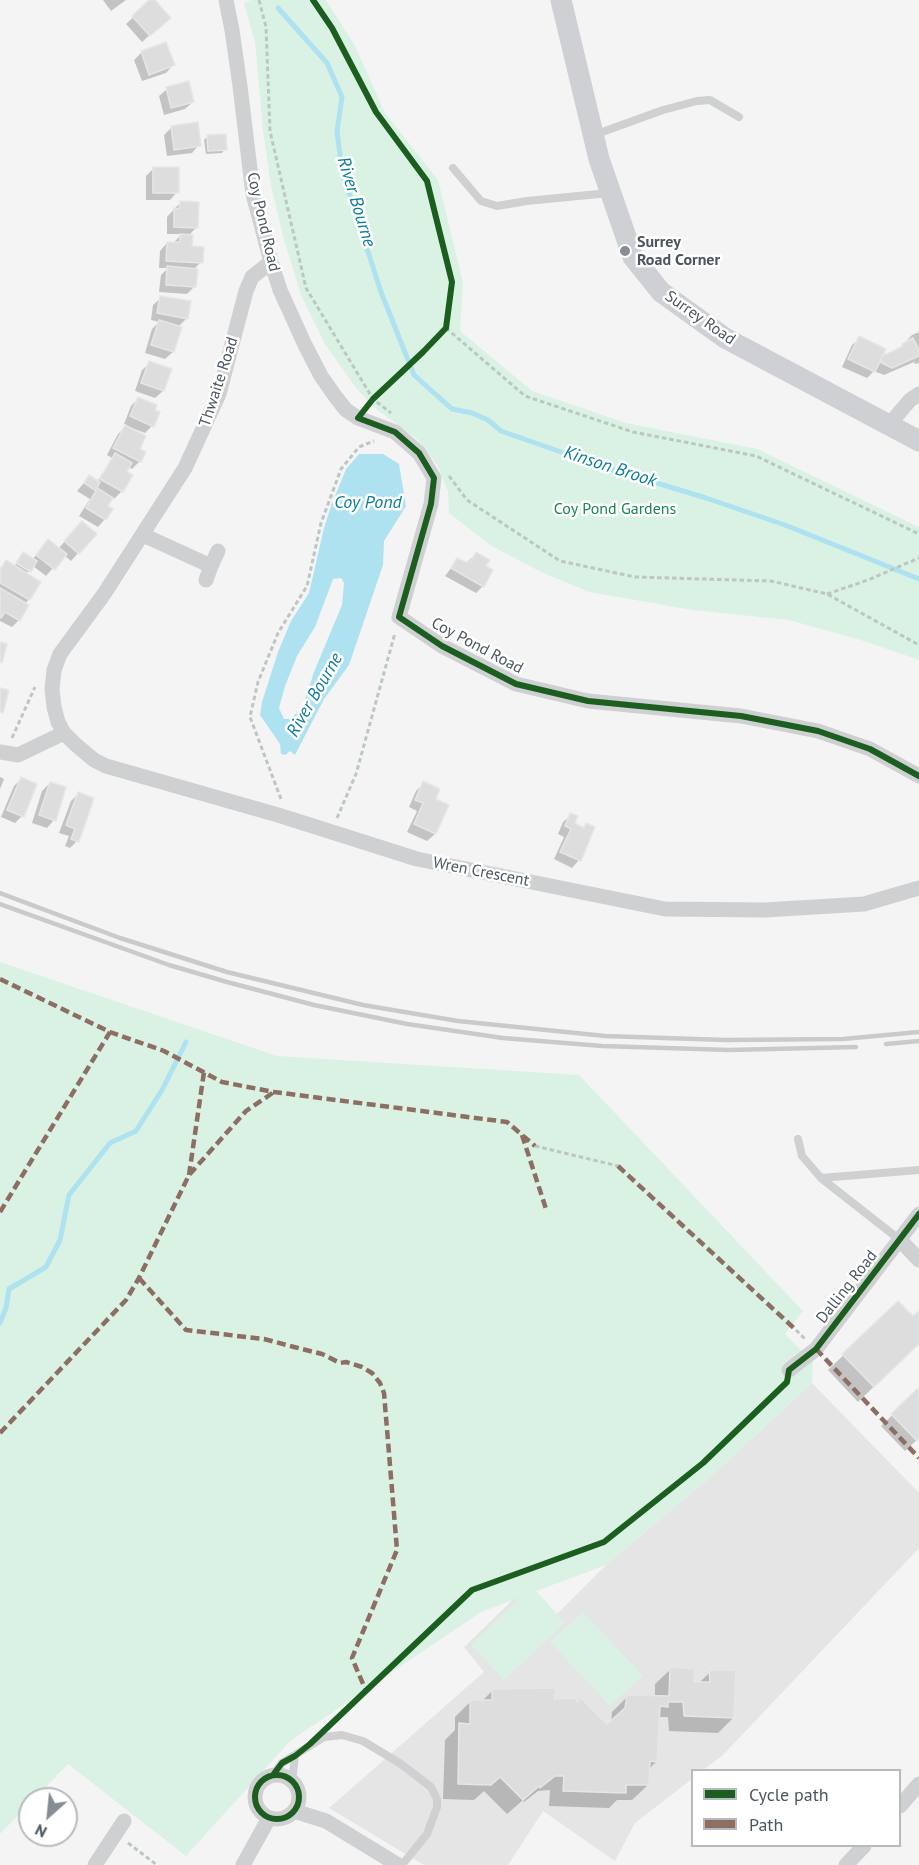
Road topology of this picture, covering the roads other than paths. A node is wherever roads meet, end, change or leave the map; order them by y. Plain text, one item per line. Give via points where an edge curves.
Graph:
1 (225, 0) edge
2 (561, 0) edge
3 (740, 117) dead end
4 (593, 135) junction
5 (453, 168) dead end
6 (609, 193) junction
7 (271, 262) junction
8 (919, 394) edge
9 (889, 425) junction
10 (919, 441) edge
11 (143, 535) junction
12 (218, 551) dead end
13 (64, 733) junction
14 (2, 753) edge
15 (919, 776) edge
16 (919, 888) edge
17 (798, 1139) dead end
18 (919, 1170) edge
19 (821, 1178) junction
20 (919, 1214) edge
21 (900, 1240) junction
22 (919, 1260) edge
23 (789, 1370) dead end
24 (295, 1756) junction
25 (273, 1775) junction
26 (292, 1781) junction
27 (919, 1786) edge
28 (901, 1805) edge
29 (294, 1811) junction
30 (269, 1818) junction
31 (120, 1827) road end
32 (862, 1847) edge
33 (95, 1865) edge
34 (243, 1865) edge
35 (400, 1865) edge
36 (846, 1865) edge

1 - 7 street, Coy Pond Road via 253,194
2 - 4 street, Surrey Road
3 - 4 lane via 710,100 697,101
4 - 6 street, Surrey Road
5 - 6 lane via 481,201 497,206
6 - 9 street, Surrey Road via 633,257 661,292 725,338
7 - 11 street, Thwaite Road via 252,277 219,394 185,468
7 - 15 street, Coy Pond Road via 305,345 335,396 358,418 397,425 434,478 431,504 399,616 442,646 516,684 588,701 741,716 818,731 870,749
8 - 9 street
9 - 10 street, Surrey Road
11 - 12 street via 209,573
11 - 13 street, Thwaite Road via 60,654 52,689
13 - 14 street via 18,755
13 - 16 street, Wren Crescent via 83,752 106,766 417,859 665,909 765,910 864,904
17 - 19 lane via 802,1156
18 - 19 lane
19 - 21 lane
20 - 21 street, Dalling Road
21 - 22 street
21 - 23 street, Dalling Road via 816,1349
24 - 25 lane via 282,1763
24 - 26 lane
24 - 35 lane via 324,1737 342,1736 363,1741 431,1787 437,1799 433,1822
25 - 26 street
25 - 30 street via 260,1782 254,1795 258,1809
26 - 29 street via 299,1792
27 - 28 street
29 - 30 street via 283,1819
29 - 35 street via 326,1821
30 - 34 street
31 - 33 street
32 - 36 street

